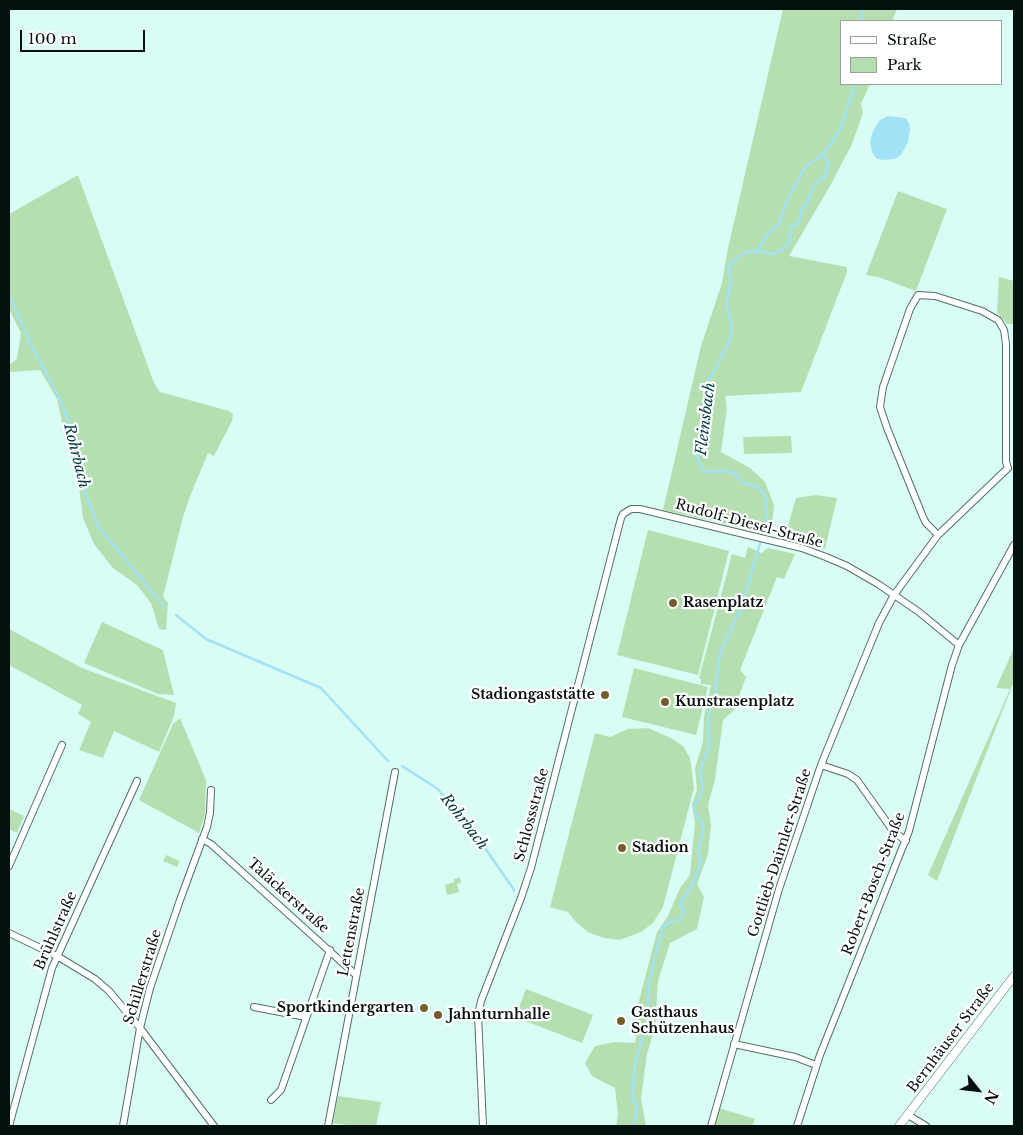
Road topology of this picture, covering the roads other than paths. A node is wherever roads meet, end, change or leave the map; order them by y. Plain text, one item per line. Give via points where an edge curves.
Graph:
1 (1011, 468) edge
2 (626, 511) joint
3 (938, 535) junction
4 (1014, 545) edge
5 (894, 595) junction
6 (959, 646) junction
7 (62, 745) dead end
8 (821, 765) junction
9 (395, 772) dead end
10 (137, 781) dead end
11 (211, 790) dead end
12 (202, 839) junction
13 (906, 841) junction
14 (9, 866) edge
15 (9, 932) edge
16 (330, 950) junction
17 (57, 956) junction
18 (356, 975) junction
19 (1014, 976) edge
20 (254, 1007) dead end
21 (306, 1017) junction
22 (140, 1028) junction
23 (734, 1044) junction
24 (816, 1065) junction
25 (272, 1100) dead end
26 (908, 1115) junction
27 (9, 1126) edge
28 (123, 1126) edge
29 (214, 1126) edge
30 (328, 1126) edge
31 (483, 1126) edge
32 (711, 1126) edge
33 (796, 1126) edge
34 (899, 1126) edge
35 (926, 1126) edge

1 - 3 street, Gottlieb-Daimler-Straße
1 - 3 street via 1006,462 1004,330 998,320 982,311 935,296 918,295 910,308 883,387 880,407 923,517
2 - 5 street, Rudolf-Diesel-Straße via 640,509 802,548 847,566
2 - 31 street, Schlossstraße via 621,518 531,868 481,1001 478,1025
3 - 5 street, Gottlieb-Daimler-Straße
4 - 6 street, Robert-Bosch-Straße
5 - 6 street, Rudolf-Diesel-Straße
5 - 8 street, Gottlieb-Daimler-Straße via 879,622
6 - 13 street, Robert-Bosch-Straße
7 - 14 street
8 - 13 street via 857,780 893,831
8 - 23 street, Gottlieb-Daimler-Straße via 779,889
9 - 18 street, Lettenstraße
10 - 17 street, Brühlstraße
11 - 12 street, Schillerstraße via 210,813
12 - 16 street, Taläckerstraße
12 - 22 street, Schillerstraße via 150,988
13 - 24 street, Robert-Bosch-Straße
15 - 17 street
16 - 18 street, Taläckerstraße
16 - 21 street
17 - 22 street via 109,991
17 - 27 street, Brühlstraße
18 - 30 street, Lettenstraße
19 - 26 street, Bernhäuser Straße
20 - 21 street
21 - 25 street via 281,1090
22 - 28 street, Schillerstraße
22 - 29 street
23 - 24 street
23 - 32 street, Gottlieb-Daimler-Straße
24 - 33 street, Robert-Bosch-Straße
26 - 34 street, Bernhäuser Straße
26 - 35 street

